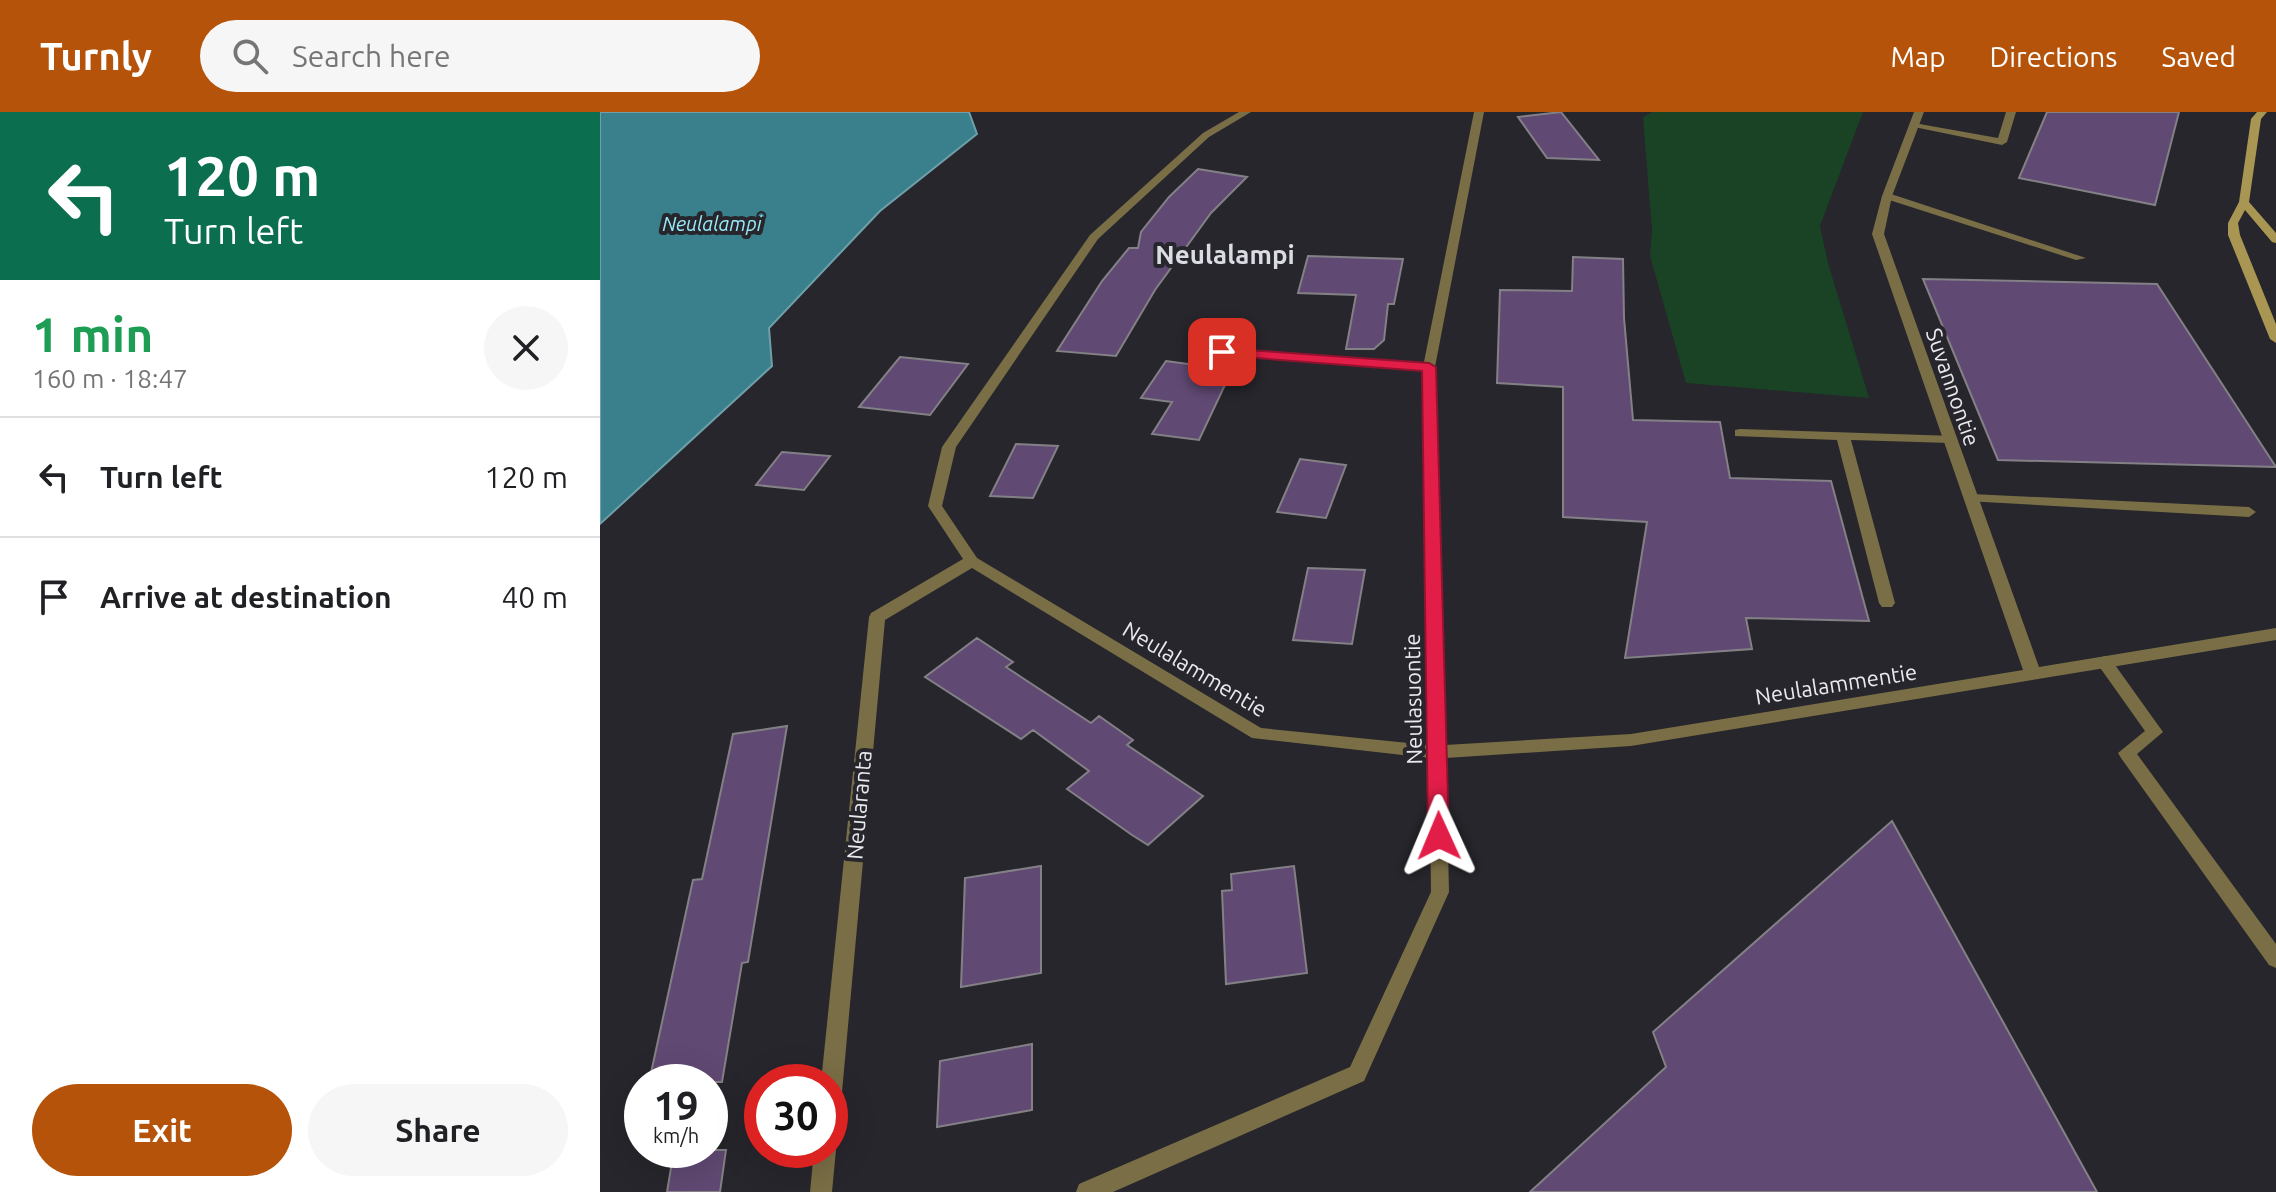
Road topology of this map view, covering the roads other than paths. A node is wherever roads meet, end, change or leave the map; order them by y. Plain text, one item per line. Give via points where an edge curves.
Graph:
1 (1246, 112) edge
2 (1479, 112) edge
3 (1919, 112) edge
4 (2011, 112) edge
5 (2262, 112) edge
6 (1914, 126) junction
7 (1887, 196) junction
8 (2244, 202) junction
9 (2276, 240) edge
10 (2080, 258) dead end
11 (2276, 339) edge
12 (1222, 352) dead end
13 (1429, 367) junction
14 (1740, 433) dead end
15 (1843, 436) junction
16 (1950, 439) junction
17 (1971, 498) junction
18 (2249, 512) dead end
19 (972, 561) junction
20 (1887, 603) dead end
21 (2276, 634) edge
22 (2104, 662) junction
23 (2033, 674) junction
24 (1438, 752) junction
25 (2276, 959) edge
26 (834, 1064) edge
27 (823, 1168) edge
28 (821, 1192) edge
29 (1087, 1192) edge

1 - 19 street, Neulalammentie via 1206,135 1094,237 949,447 935,506
2 - 13 street, Neulasuontie
3 - 6 street, Suvannontie
4 - 6 street via 2002,142
5 - 8 main road via 2256,119
6 - 7 street, Suvannontie
7 - 10 street
7 - 16 street, Suvannontie via 1878,234
8 - 9 main road
8 - 11 main road via 2233,223 2234,235
12 - 13 street
13 - 24 street, Neulasuontie
14 - 15 street
15 - 16 street
15 - 20 street
16 - 17 street, Suvannontie
17 - 18 street
17 - 23 street, Suvannontie
19 - 24 street, Neulalammentie via 1258,734
19 - 26 street, Neularanta via 877,617
21 - 22 street, Neulalammentie
22 - 23 street, Neulalammentie
22 - 25 street via 2155,732 2127,753
23 - 24 street, Neulalammentie via 1631,740
24 - 29 street, Neulasuontie via 1440,892 1357,1074
27 - 28 street

